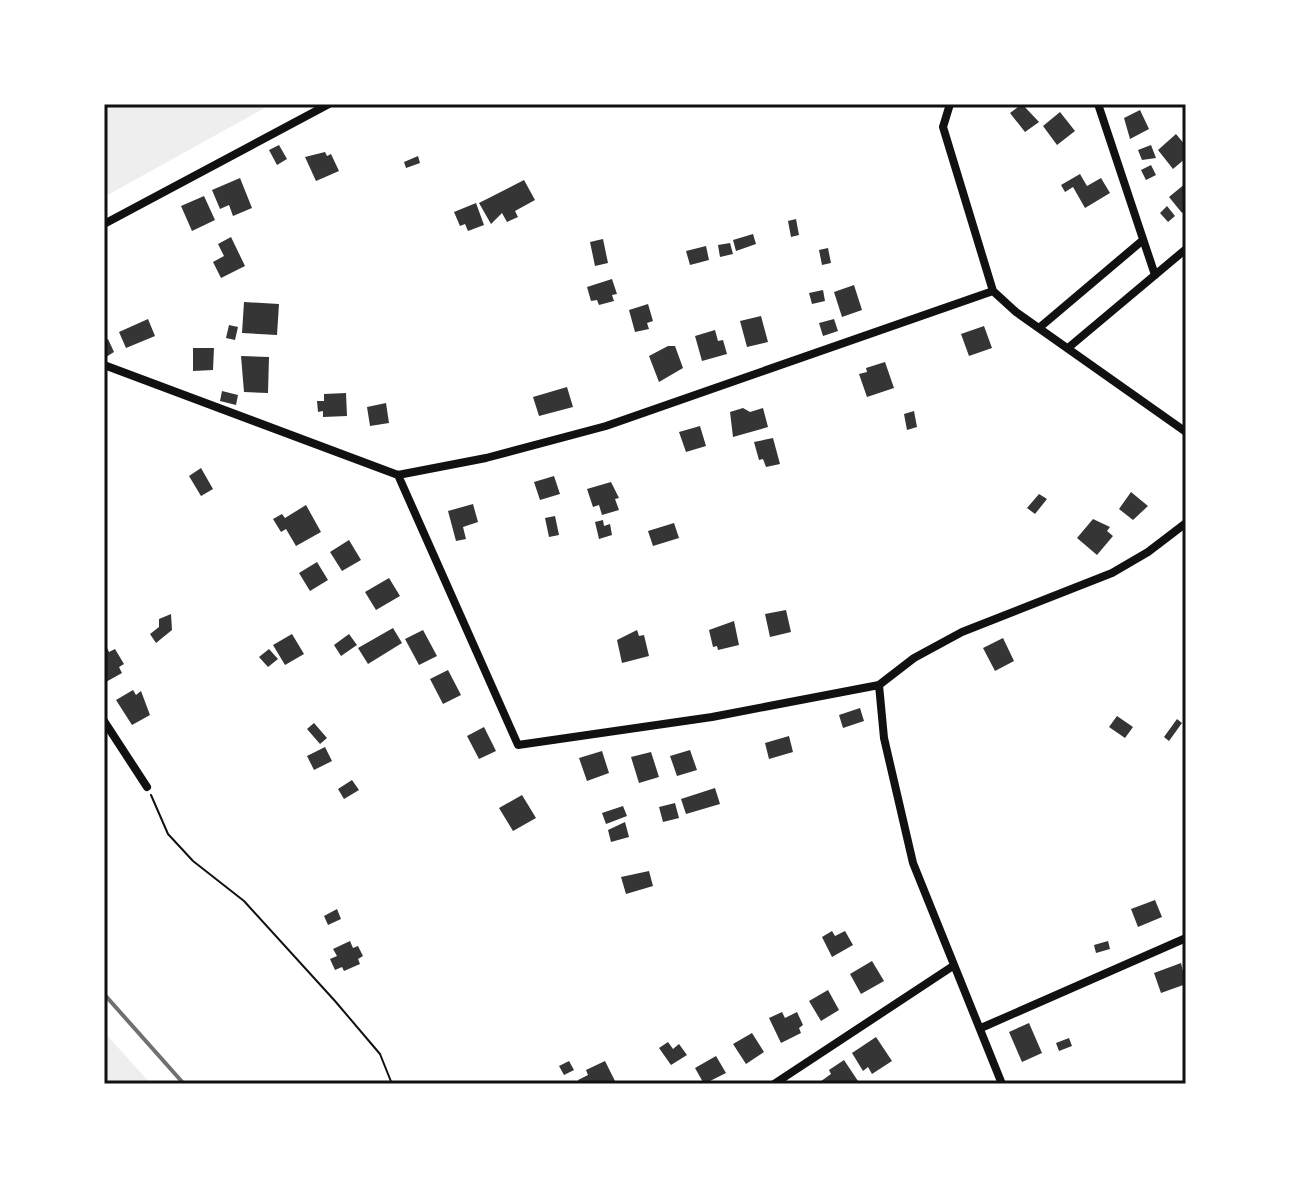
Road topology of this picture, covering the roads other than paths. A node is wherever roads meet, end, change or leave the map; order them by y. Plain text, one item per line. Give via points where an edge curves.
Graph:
1 (329, 104) edge
2 (950, 104) edge
3 (1098, 104) edge
4 (104, 224) edge
5 (1143, 240) junction
6 (1186, 249) edge
7 (1155, 275) junction
8 (993, 291) junction
9 (1039, 328) junction
10 (1068, 348) junction
11 (104, 365) edge
12 (1186, 432) edge
13 (398, 475) junction
14 (1186, 523) edge
15 (879, 685) junction
16 (104, 721) edge
17 (147, 787) road end
18 (1186, 938) edge
19 (953, 966) junction
20 (981, 1028) junction
21 (774, 1084) edge
22 (1002, 1084) edge

1 - 4 street
2 - 8 street via 943,127
3 - 5 street
5 - 7 street
5 - 9 street
6 - 7 street
7 - 10 street
8 - 9 street
8 - 13 street via 606,426
9 - 10 street
10 - 12 street
11 - 13 street
13 - 15 street via 518,745 712,717
14 - 15 street via 1112,573 962,632
15 - 19 street via 898,809 929,910
16 - 17 street
18 - 20 street
19 - 20 street
19 - 21 street
20 - 22 street

